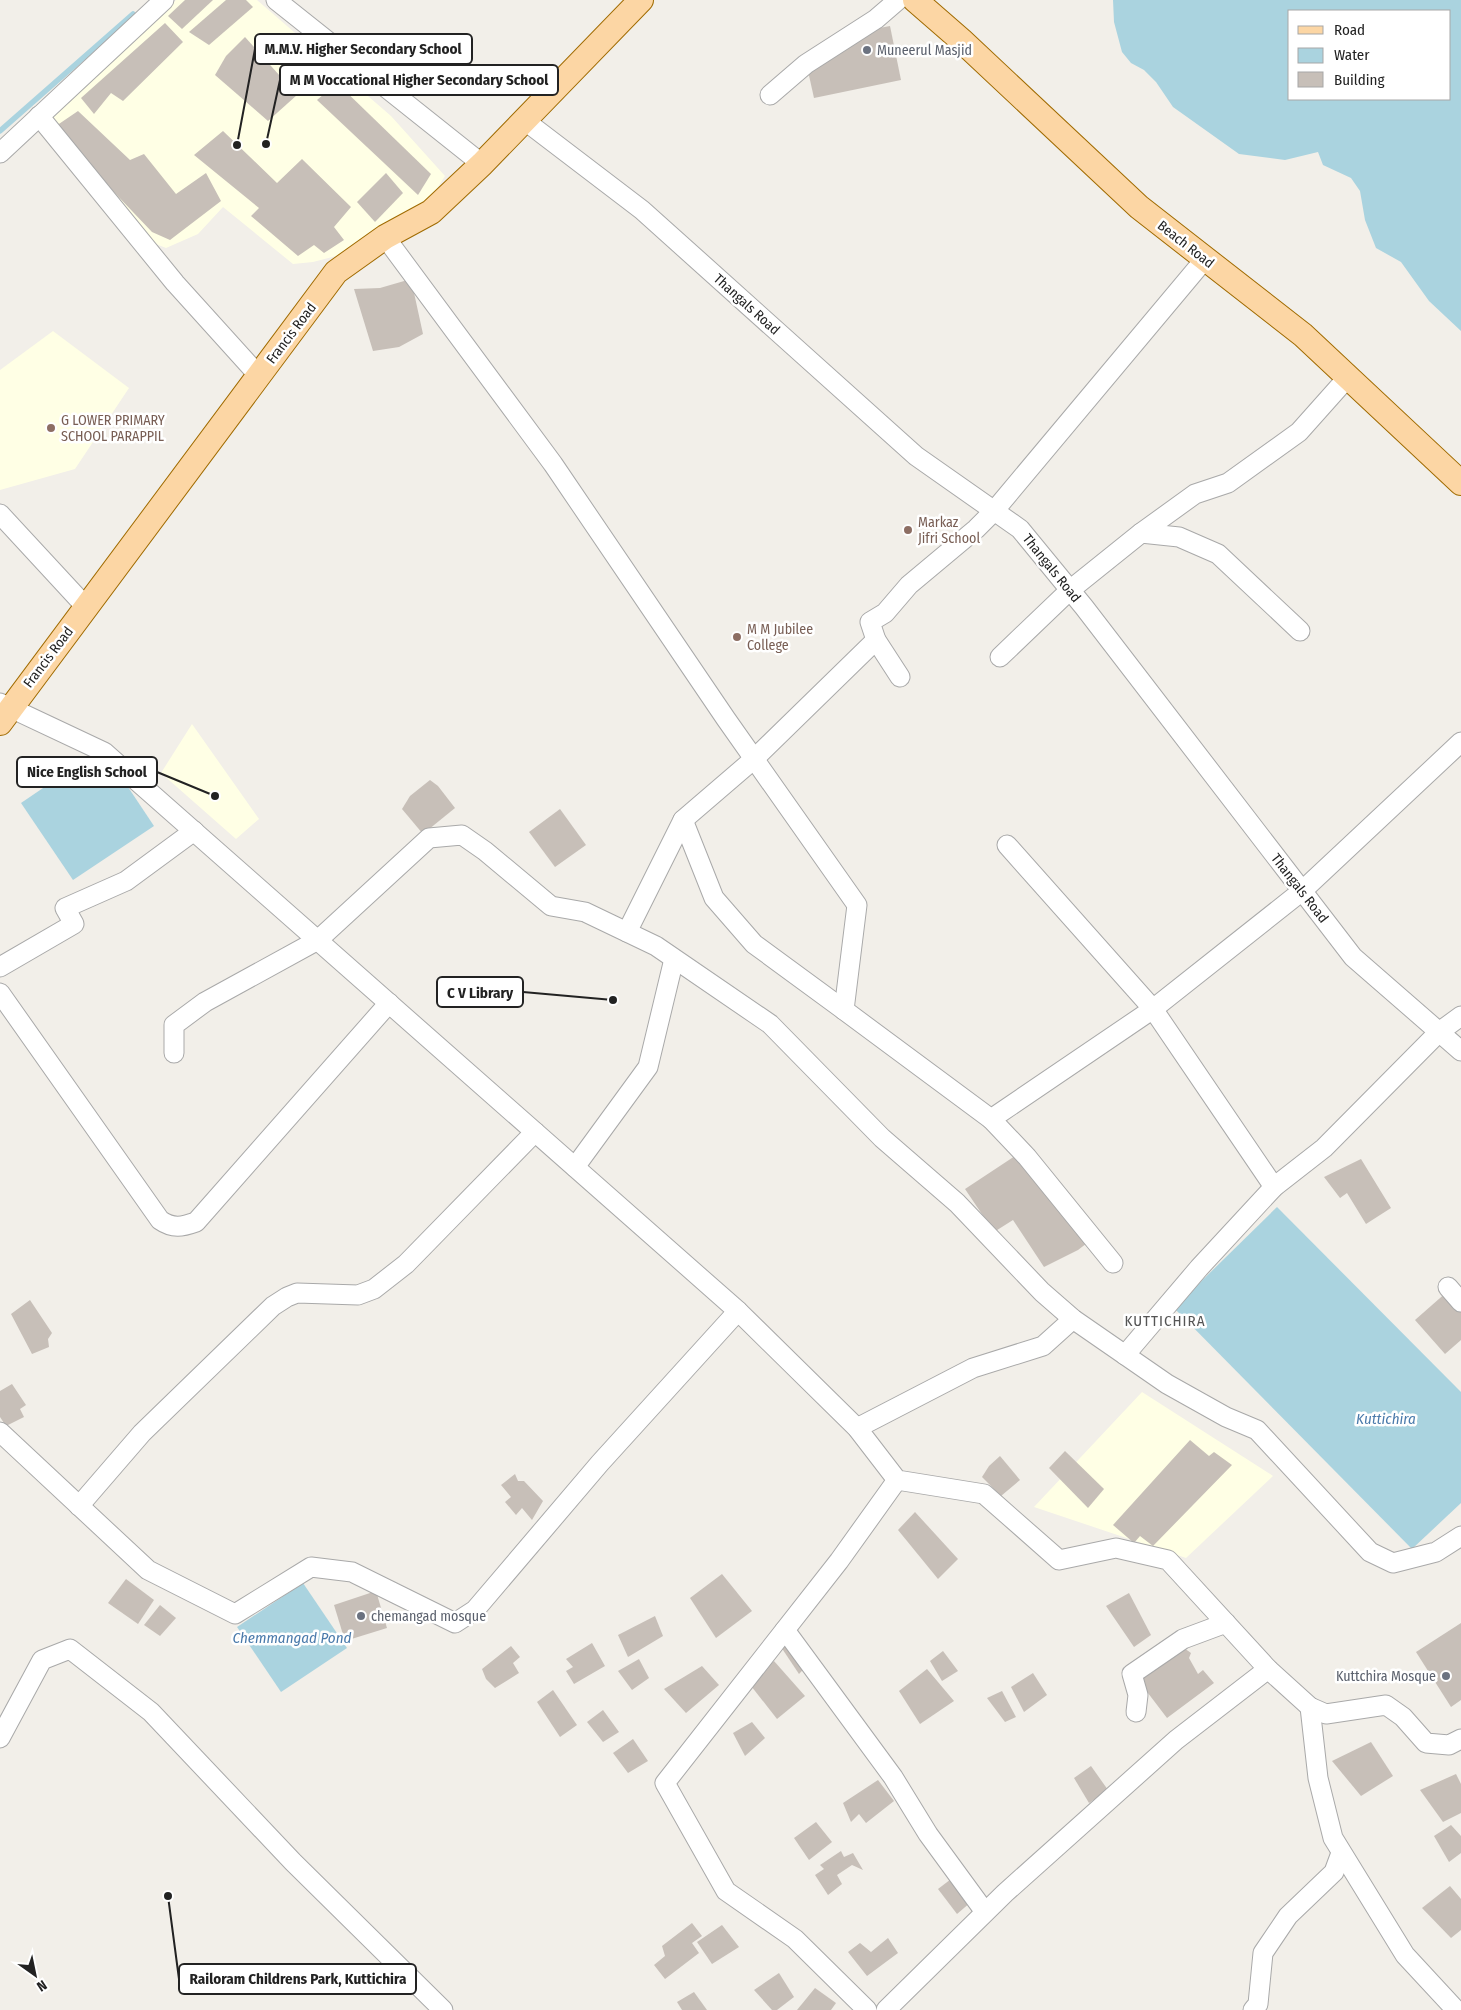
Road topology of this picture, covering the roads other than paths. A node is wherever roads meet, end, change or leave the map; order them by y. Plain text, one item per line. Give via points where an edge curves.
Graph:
1 (164, 0) edge
2 (276, 0) edge
3 (641, 0) edge
4 (898, 0) edge
5 (915, 0) edge
6 (770, 95) dead end
7 (40, 116) junction
8 (524, 120) junction
9 (0, 153) edge
10 (482, 164) junction
11 (385, 237) junction
12 (1205, 259) junction
13 (259, 376) junction
14 (1348, 377) junction
15 (1461, 484) edge
16 (994, 510) junction
17 (0, 514) edge
18 (1141, 533) junction
19 (1070, 590) junction
20 (86, 607) junction
21 (1300, 631) dead end
22 (876, 640) junction
23 (1000, 657) dead end
24 (900, 677) dead end
25 (4, 711) edge
26 (1461, 742) edge
27 (754, 759) junction
28 (683, 820) junction
29 (194, 831) junction
30 (1007, 845) dead end
31 (1302, 891) junction
32 (627, 932) junction
33 (318, 940) junction
34 (674, 959) junction
35 (0, 967) edge
36 (0, 993) edge
37 (389, 1003) junction
38 (1153, 1009) junction
39 (844, 1010) junction
40 (1461, 1016) edge
41 (1439, 1032) junction
42 (1461, 1051) edge
43 (174, 1053) dead end
44 (991, 1119) junction
45 (535, 1132) junction
46 (575, 1167) junction
47 (1274, 1187) junction
48 (1114, 1263) dead end
49 (1448, 1287) dead end
50 (1461, 1302) edge
51 (738, 1311) junction
52 (1073, 1319) junction
53 (1125, 1355) junction
54 (857, 1428) junction
55 (0, 1432) edge
56 (897, 1480) junction
57 (79, 1506) junction
58 (1461, 1536) edge
59 (1226, 1623) junction
60 (785, 1630) junction
61 (1268, 1669) junction
62 (1310, 1707) junction
63 (1136, 1712) dead end
64 (0, 1738) edge
65 (1461, 1739) edge
66 (1341, 1853) junction
67 (985, 1912) junction
68 (443, 2010) edge
69 (867, 2010) edge
70 (886, 2010) edge
71 (1253, 2010) edge
72 (1456, 2010) edge

1 - 7 street
2 - 10 street
3 - 8 main road, Francis Road
4 - 6 street via 876,19 806,64
5 - 12 main road, Beach Road via 1140,208
7 - 9 street
7 - 13 street via 175,283
8 - 10 main road, Francis Road
8 - 16 street, Thangals Road via 642,210 916,456
10 - 11 main road, Francis Road via 431,212
11 - 13 main road, Francis Road via 336,272
11 - 27 street via 553,464
12 - 14 main road, Beach Road via 1303,335
12 - 16 street
13 - 20 main road, Francis Road
14 - 15 main road, Beach Road
14 - 18 street via 1299,432 1228,482 1196,494
16 - 19 street, Thangals Road via 1020,529
16 - 22 street via 909,585 885,613 870,622
17 - 20 street
18 - 19 street
18 - 21 street via 1178,537 1218,554
19 - 23 street
19 - 31 street, Thangals Road
20 - 25 main road, Francis Road
22 - 24 street
22 - 27 street
25 - 29 street via 104,752
26 - 31 street
27 - 28 street
27 - 39 street via 857,905
28 - 32 street
28 - 39 street via 714,898 754,944
29 - 33 street
29 - 35 street via 126,881 65,908 74,924
30 - 38 street
31 - 38 street
31 - 41 street, Thangals Road via 1353,957
32 - 33 street via 585,912 551,906 462,835 429,838
32 - 34 street
33 - 37 street
33 - 43 street via 205,1002 174,1025
34 - 46 street via 648,1067
34 - 52 street via 770,1024 882,1138 958,1203 1042,1292
36 - 37 street via 160,1220 169,1226 183,1227 196,1222
37 - 45 street
38 - 44 street
38 - 47 street
39 - 44 street
40 - 41 street
41 - 42 street, Thangals Road
41 - 47 street via 1324,1148
44 - 48 street via 1027,1157
45 - 46 street
45 - 57 street via 406,1264 374,1289 358,1295 297,1293 273,1306 148,1427
46 - 51 street
47 - 53 street
49 - 50 street
51 - 54 street
51 - 57 street via 600,1464 475,1610 455,1623 352,1572 311,1567 235,1614 148,1570
52 - 53 street
52 - 54 street via 1044,1346 973,1368
53 - 58 street via 1167,1384 1226,1417 1257,1430 1370,1552 1393,1563 1436,1552
54 - 56 street
55 - 57 street
56 - 59 street via 984,1494 1059,1560 1116,1548 1168,1560
56 - 60 street
59 - 61 street
59 - 63 street via 1183,1639 1132,1674 1138,1695
60 - 67 street via 893,1777 928,1834
60 - 69 street via 664,1783 726,1891 795,1939
61 - 62 street
61 - 67 street via 1176,1740
62 - 65 street via 1326,1714 1386,1705 1403,1716 1426,1743 1449,1746
62 - 66 street via 1318,1778 1333,1838
64 - 68 street via 42,1660 70,1649 151,1712 293,1862
66 - 71 street via 1334,1872 1288,1916 1263,1953 1258,2004
66 - 72 street via 1405,1955
67 - 70 street

